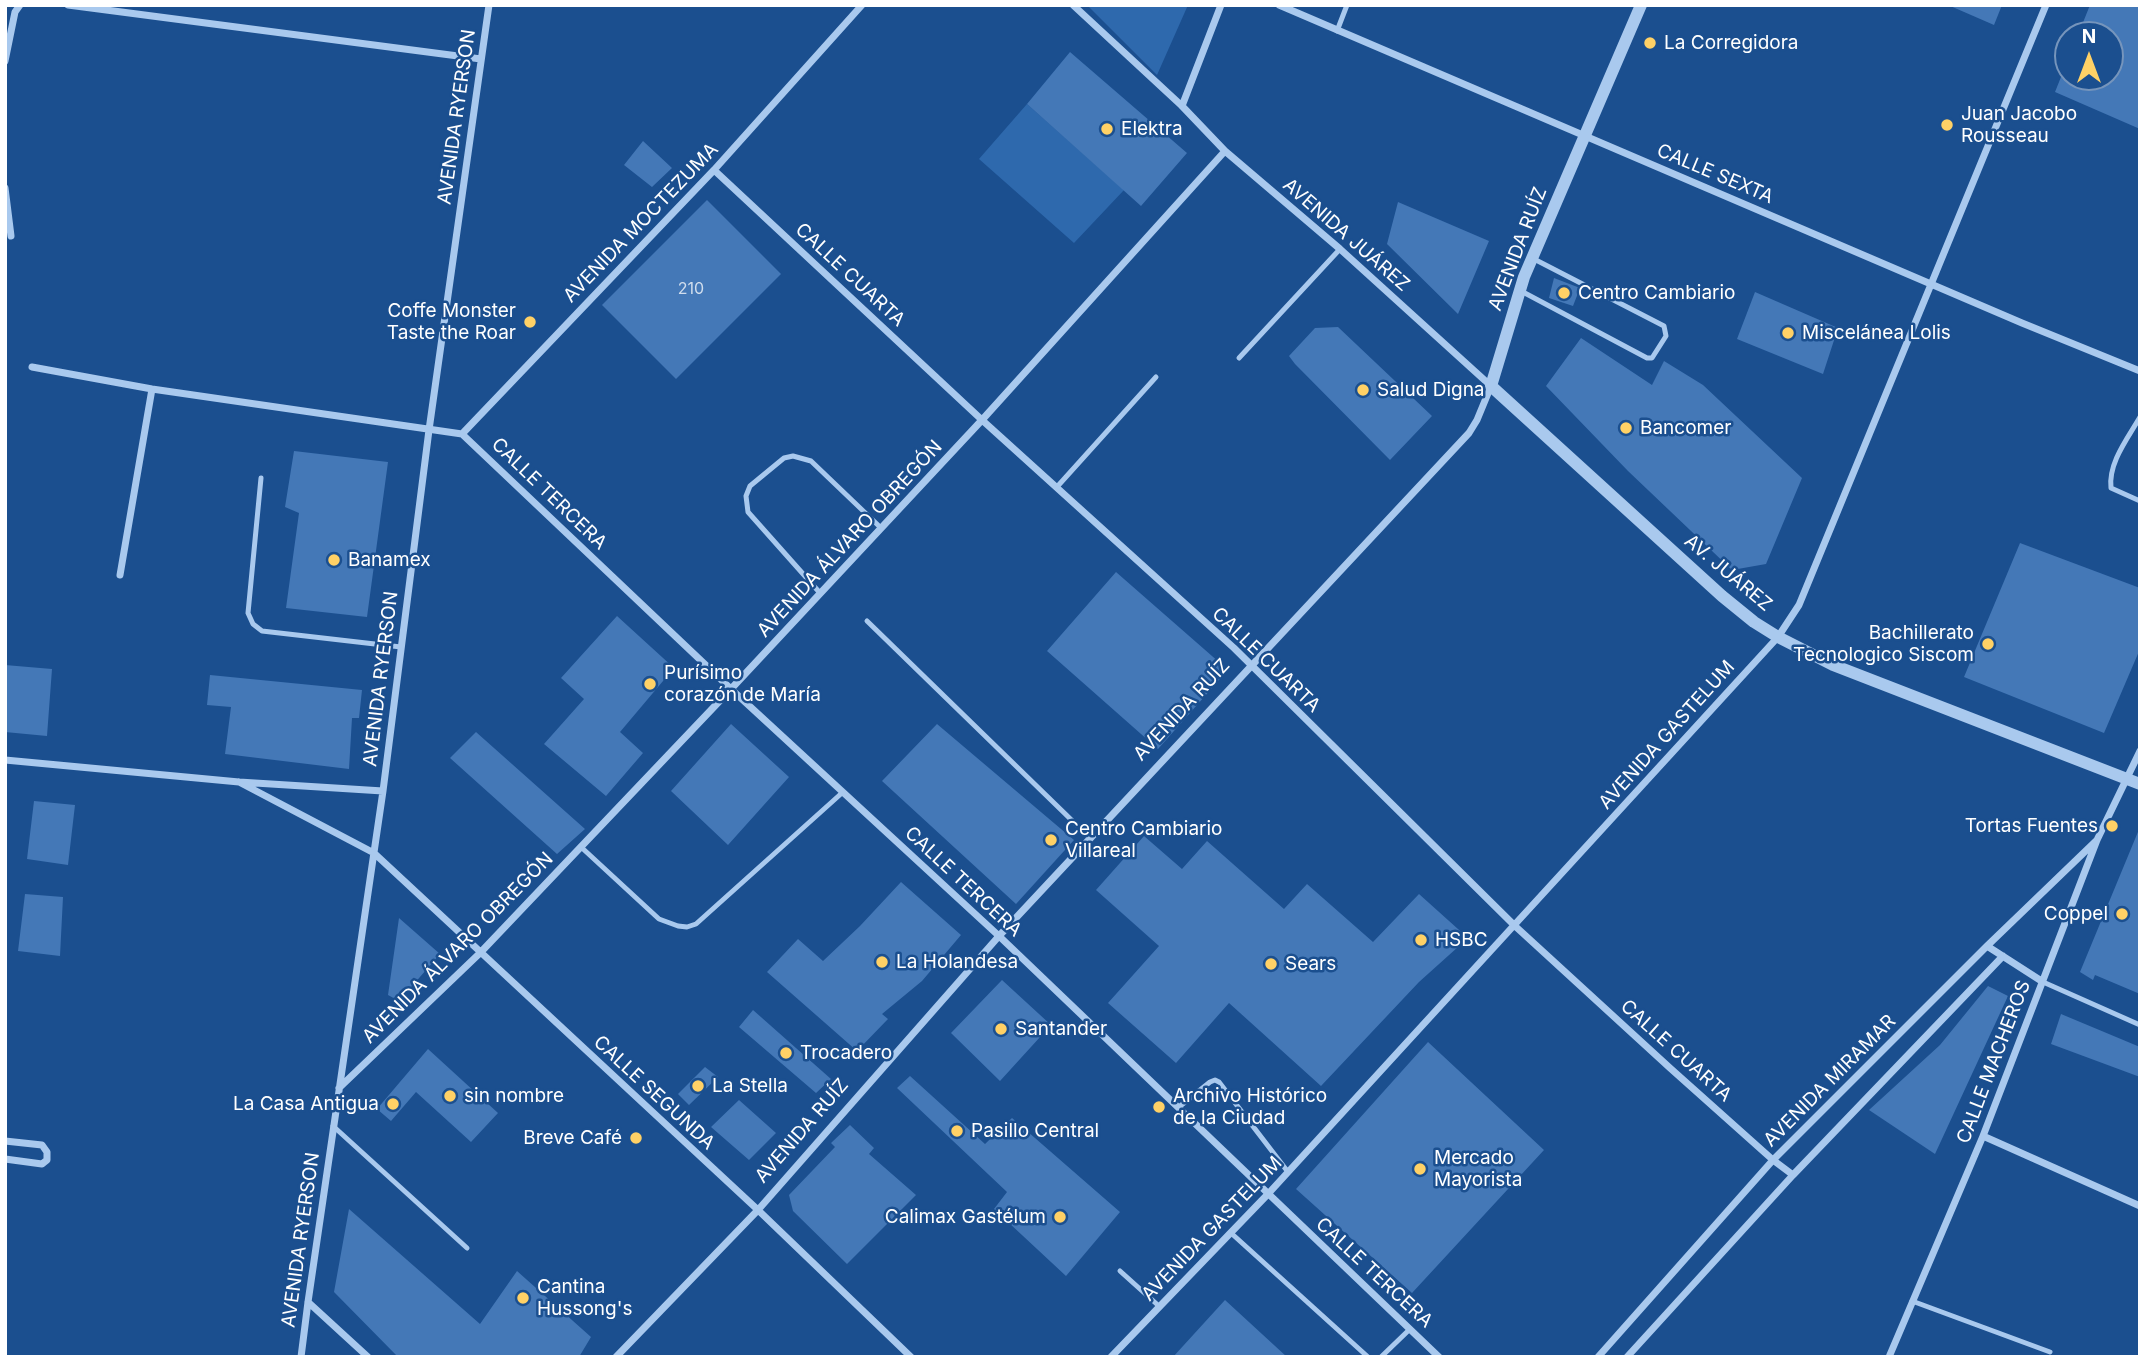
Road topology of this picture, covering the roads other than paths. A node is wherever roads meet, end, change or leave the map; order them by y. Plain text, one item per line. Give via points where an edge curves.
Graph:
1 (20, 5) edge
2 (68, 5) edge
3 (489, 5) edge
4 (862, 5) edge
5 (1073, 5) edge
6 (1222, 5) edge
7 (1279, 5) edge
8 (1347, 5) edge
9 (1641, 5) edge
10 (2046, 5) edge
11 (1337, 31) junction
12 (481, 60) junction
13 (5, 61) edge
14 (1182, 106) junction
15 (1585, 136) junction
16 (1226, 151) junction
17 (714, 170) junction
18 (5, 188) edge
19 (11, 236) dead end
20 (1340, 249) junction
21 (1532, 258) junction
22 (1931, 283) junction
23 (1520, 290) junction
24 (1238, 358) dead end
25 (32, 367) dead end
26 (2140, 371) edge
27 (1156, 377) dead end
28 (1491, 386) junction
29 (152, 389) junction
30 (2140, 417) edge
31 (982, 420) junction
32 (429, 430) junction
33 (462, 434) junction
34 (261, 478) dead end
35 (1056, 488) junction
36 (2140, 501) edge
37 (881, 528) junction
38 (121, 575) dead end
39 (820, 593) junction
40 (867, 621) dead end
41 (1778, 637) junction
42 (401, 647) junction
43 (1250, 666) junction
44 (730, 689) junction
45 (2140, 751) edge
46 (5, 760) edge
47 (2134, 781) edge
48 (239, 782) junction
49 (383, 791) junction
50 (843, 792) junction
51 (1090, 838) junction
52 (2098, 840) junction
53 (581, 847) junction
54 (374, 853) junction
55 (1515, 926) junction
56 (999, 936) junction
57 (1987, 946) junction
58 (480, 953) junction
59 (2003, 956) junction
60 (2043, 982) junction
61 (2140, 1025) edge
62 (339, 1088) junction
63 (1179, 1107) junction
64 (333, 1126) junction
65 (1983, 1136) junction
66 (5, 1141) edge
67 (5, 1159) edge
68 (1773, 1160) junction
69 (1288, 1172) junction
70 (1793, 1175) junction
71 (1268, 1194) junction
72 (2140, 1206) edge
73 (758, 1210) junction
74 (1231, 1233) junction
75 (467, 1248) dead end
76 (1120, 1271) dead end
77 (1912, 1301) junction
78 (308, 1302) junction
79 (1160, 1307) junction
80 (1410, 1329) junction
81 (2050, 1352) dead end
82 (302, 1357) edge
83 (368, 1357) edge
84 (616, 1357) edge
85 (911, 1357) edge
86 (1111, 1357) edge
87 (1368, 1357) edge
88 (1381, 1357) edge
89 (1439, 1357) edge
90 (1598, 1357) edge
91 (1627, 1357) edge
92 (1888, 1357) edge

1 - 13 street
2 - 12 street
3 - 12 street, AVENIDA RYERSON
4 - 17 street, AVENIDA MOCTEZUMA
5 - 14 street
6 - 14 street
7 - 11 street, CALLE SEXTA
8 - 11 lane
9 - 15 street, AVENIDA RUÍZ
10 - 22 street, AVENIDA GASTELUM
11 - 15 street, CALLE SEXTA
12 - 32 street, AVENIDA RYERSON
14 - 16 street, AVENIDA JUÁREZ
15 - 21 street, AVENIDA RUÍZ
15 - 22 street, CALLE SEXTA
16 - 20 street, AVENIDA JUÁREZ
16 - 31 street, AVENIDA ÁLVARO OBREGÓN
17 - 31 street, CALLE CUARTA
17 - 33 street, AVENIDA MOCTEZUMA
18 - 19 street
20 - 24 lane
20 - 28 street, AVENIDA JUÁREZ
21 - 23 street, AVENIDA RUÍZ
21 - 23 lane via 1664,326 1666,336 1652,358 1647,358
22 - 26 street, CALLE SEXTA
22 - 41 street, AVENIDA GASTELUM via 1799,605
23 - 28 street, AVENIDA RUÍZ
25 - 29 street
27 - 35 lane
28 - 41 street, AV. JUÁREZ via 1722,596
28 - 43 street, AVENIDA RUÍZ via 1469,433
29 - 32 street
29 - 38 street
30 - 36 lane via 2110,477 2111,488
31 - 35 street, CALLE CUARTA
31 - 37 street, AVENIDA ÁLVARO OBREGÓN
32 - 33 street
32 - 42 street, AVENIDA RYERSON
33 - 44 street, CALLE TERCERA
34 - 42 lane via 248,613 253,624 262,631
35 - 43 street, CALLE CUARTA
37 - 39 street, AVENIDA ÁLVARO OBREGÓN
37 - 39 lane via 818,467 802,458 784,458 750,486 748,512
39 - 44 street, AVENIDA ÁLVARO OBREGÓN
40 - 51 lane
41 - 47 street, AV. JUÁREZ via 1833,665
41 - 55 street, AVENIDA GASTELUM
42 - 49 street, AVENIDA RYERSON
43 - 51 street, AVENIDA RUÍZ
43 - 55 street, CALLE CUARTA
44 - 50 street, CALLE TERCERA
44 - 53 street, AVENIDA ÁLVARO OBREGÓN
45 - 47 street
46 - 48 street
47 - 52 street, CALLE MACHEROS
48 - 49 street
48 - 54 street, CALLE SEGUNDA
49 - 54 street, AVENIDA RYERSON
50 - 53 lane via 696,924 687,927 659,919
50 - 56 street, CALLE TERCERA
51 - 56 street, AVENIDA RUÍZ
52 - 57 street, AVENIDA MIRAMAR
52 - 60 street, CALLE MACHEROS
53 - 58 street, AVENIDA ÁLVARO OBREGÓN
54 - 58 street, CALLE SEGUNDA
54 - 62 street, AVENIDA RYERSON
55 - 68 street, CALLE CUARTA
55 - 69 street, AVENIDA GASTELUM
56 - 63 street, CALLE TERCERA
56 - 73 street, AVENIDA RUÍZ
57 - 59 street
57 - 68 street, AVENIDA MIRAMAR
58 - 62 street, AVENIDA ÁLVARO OBREGÓN
58 - 73 street, CALLE SEGUNDA
59 - 60 street
59 - 70 street, AVENIDA MIRAMAR
60 - 61 lane
60 - 65 street, CALLE MACHEROS
62 - 64 street, AVENIDA RYERSON
63 - 69 lane via 1210,1082 1219,1082
63 - 71 street, CALLE TERCERA
64 - 75 lane
64 - 78 street, AVENIDA RYERSON
65 - 72 street
65 - 77 street, CALLE MACHEROS
66 - 67 street via 41,1145 47,1160 42,1164
68 - 70 street, CALLE CUARTA
68 - 90 street, AVENIDA MIRAMAR
69 - 71 street, AVENIDA GASTELUM
70 - 91 street, AVENIDA MIRAMAR
71 - 74 street, AVENIDA GASTELUM
71 - 80 street, CALLE TERCERA
73 - 84 street, AVENIDA RUÍZ
73 - 85 street, CALLE SEGUNDA
74 - 79 street, AVENIDA GASTELUM
74 - 87 lane
76 - 79 lane
77 - 81 lane
77 - 92 street, CALLE MACHEROS
78 - 82 street, AVENIDA RYERSON
78 - 83 street
79 - 86 street, AVENIDA GASTELUM
80 - 88 lane
80 - 89 street, CALLE TERCERA

